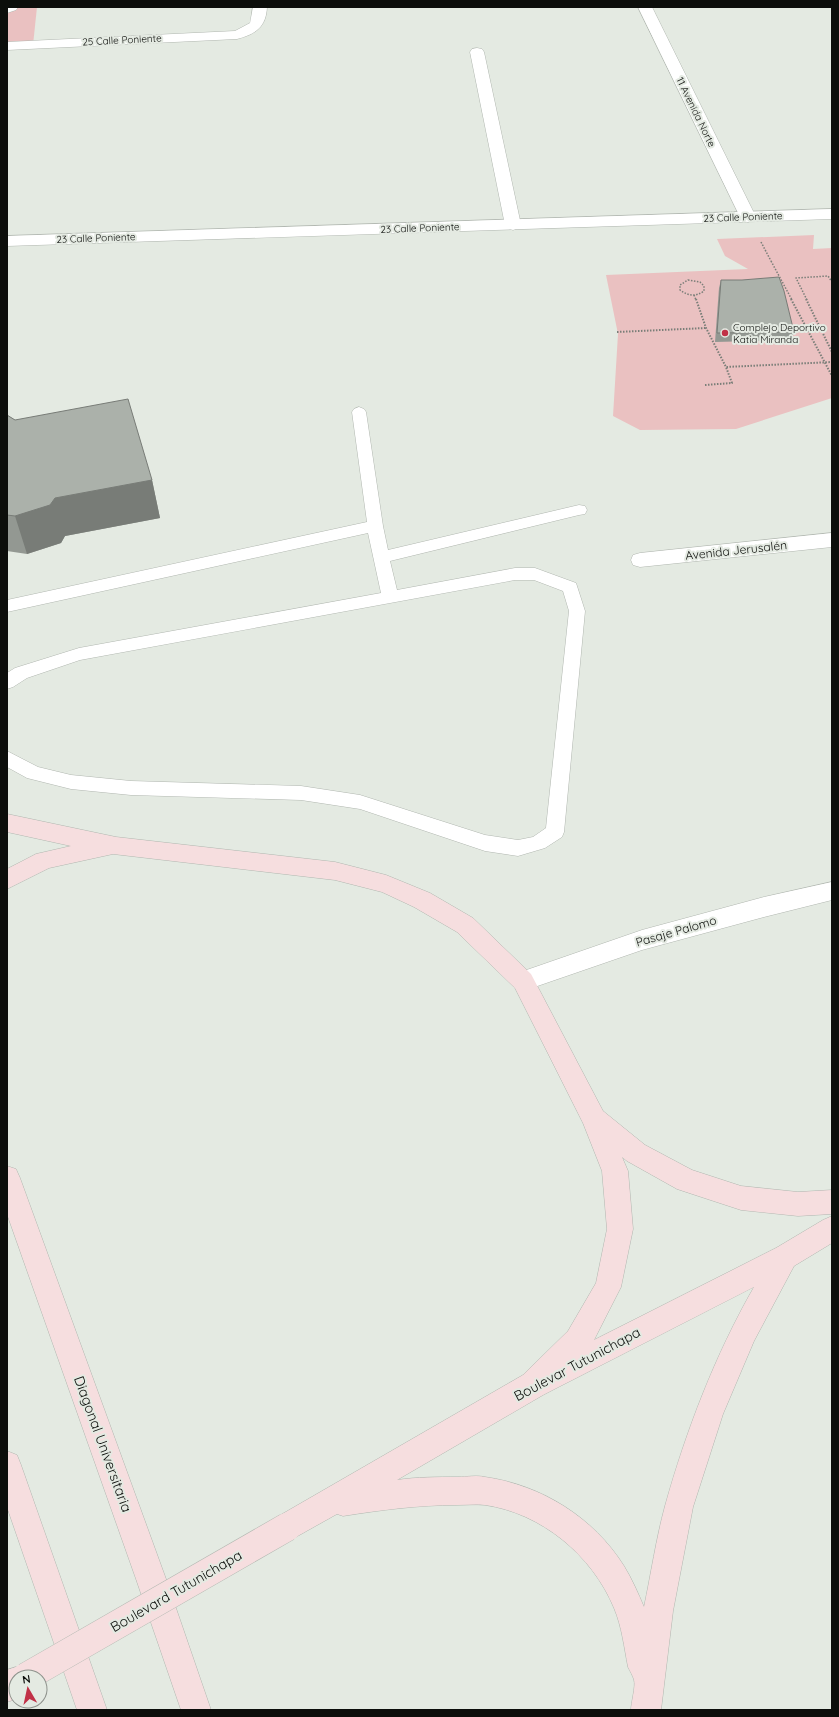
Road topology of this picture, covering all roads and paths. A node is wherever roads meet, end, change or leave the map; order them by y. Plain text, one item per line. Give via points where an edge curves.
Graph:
1 (11, 7) edge
2 (260, 7) edge
3 (645, 7) edge
4 (7, 9) edge
5 (7, 46) edge
6 (477, 52) dead end
7 (832, 214) edge
8 (748, 217) junction
9 (514, 225) junction
10 (7, 241) edge
11 (771, 261) dead end
12 (832, 282) edge
13 (694, 295) junction
14 (706, 328) junction
15 (617, 332) dead end
16 (832, 352) edge
17 (832, 362) edge
18 (726, 367) junction
19 (832, 376) edge
20 (705, 385) dead end
21 (360, 412) dead end
22 (580, 510) dead end
23 (375, 526) junction
24 (832, 540) edge
25 (381, 557) junction
26 (640, 560) dead end
27 (390, 598) junction
28 (7, 606) edge
29 (7, 682) edge
30 (7, 758) edge
31 (7, 823) edge
32 (116, 846) junction
33 (7, 880) edge
34 (832, 891) edge
35 (523, 981) junction
36 (594, 1118) junction
37 (7, 1178) edge
38 (832, 1202) edge
39 (832, 1229) edge
40 (785, 1257) junction
41 (533, 1385) junction
42 (7, 1465) edge
43 (326, 1505) junction
44 (78, 1666) junction
45 (40, 1669) edge
46 (86, 1710) edge
47 (92, 1710) edge
48 (196, 1710) edge
49 (645, 1710) edge

1 - 4 street
2 - 5 street, 25 Calle Poniente via 260,18 254,28 237,35
3 - 8 street, 11 Avenida Norte
6 - 9 street
7 - 8 street, 23 Calle Poniente
8 - 9 street, 23 Calle Poniente
9 - 10 street, 23 Calle Poniente
11 - 19 path, bridge
12 - 16 path via 828,276 796,278
13 - 13 path via 680,290 681,283 692,280 703,284 704,291
13 - 14 path
14 - 15 path
14 - 18 path
17 - 18 path
18 - 20 path via 732,383
21 - 23 lane
22 - 25 lane
23 - 25 lane
23 - 28 lane
24 - 26 street, Avenida Jerusalén
25 - 27 lane
27 - 29 lane via 79,654 21,673
27 - 30 lane via 515,574 535,574 570,587 578,611 555,832 538,843 518,848 485,843 360,802 301,793 131,788 71,782 33,773
31 - 32 main road
32 - 33 main road via 44,860
32 - 35 main road via 335,871 386,884 422,900 465,925
34 - 35 street, Pasaje Palomo via 642,940
35 - 36 main road
36 - 38 main road via 636,1153 686,1180 741,1198 798,1204
36 - 41 main road via 615,1171 620,1229 608,1287 578,1341
37 - 48 main road, Diagonal Universitaria
39 - 40 main road, Boulevar Tutunichapa
40 - 41 main road, Boulevar Tutunichapa
40 - 49 main road via 744,1331 712,1407 679,1508 658,1611
41 - 43 main road, Boulevar Tutunichapa
42 - 44 main road
43 - 45 main road, Boulevard Tutunichapa, bridge
43 - 49 main road via 379,1495 430,1490 484,1491 514,1498 548,1511 578,1532 610,1570 625,1597 637,1630 645,1673
44 - 46 main road
44 - 47 main road

